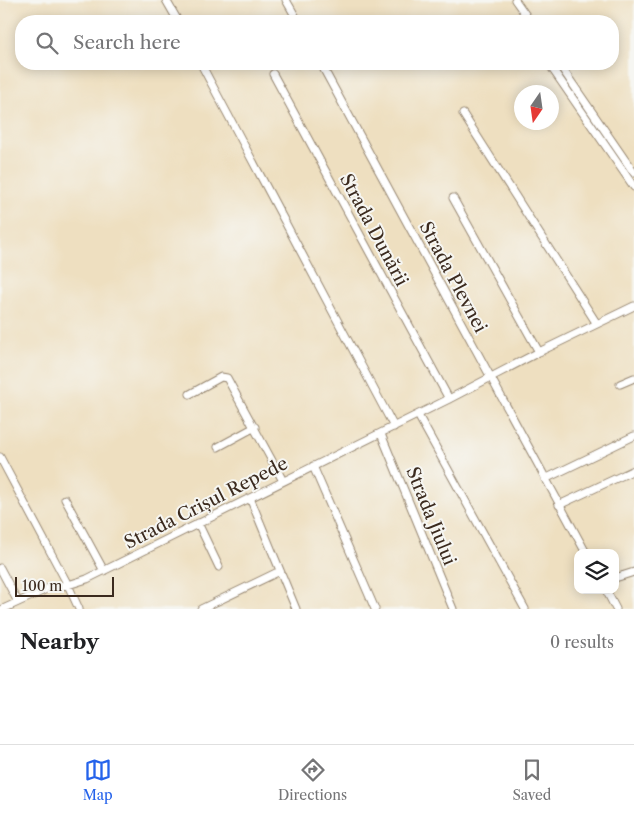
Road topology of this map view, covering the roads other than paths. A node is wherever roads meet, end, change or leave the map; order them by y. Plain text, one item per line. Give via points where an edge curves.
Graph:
1 (166, 0) edge
2 (286, 0) edge
3 (515, 0) edge
4 (175, 15) edge
5 (295, 15) edge
6 (526, 15) edge
7 (204, 70) edge
8 (324, 70) edge
9 (553, 70) edge
10 (563, 70) edge
11 (273, 74) dead end
12 (463, 114) dead end
13 (634, 173) edge
14 (634, 187) edge
15 (453, 198) dead end
16 (634, 306) edge
17 (597, 324) junction
18 (539, 352) junction
19 (490, 378) junction
20 (634, 378) edge
21 (620, 384) dead end
22 (190, 394) dead end
23 (449, 400) junction
24 (418, 415) junction
25 (255, 427) junction
26 (394, 427) junction
27 (381, 434) junction
28 (634, 436) edge
29 (218, 447) dead end
30 (0, 457) edge
31 (313, 466) junction
32 (634, 470) edge
33 (545, 479) junction
34 (283, 481) junction
35 (250, 498) junction
36 (65, 500) dead end
37 (560, 505) junction
38 (198, 523) junction
39 (584, 549) edge
40 (219, 567) dead end
41 (0, 568) edge
42 (104, 571) junction
43 (280, 571) junction
44 (634, 572) edge
45 (619, 577) edge
46 (68, 585) junction
47 (608, 594) edge
48 (18, 602) junction
49 (4, 609) edge
50 (79, 609) edge
51 (201, 609) edge
52 (296, 609) edge
53 (375, 609) edge
54 (453, 609) edge
55 (525, 609) edge
56 (616, 609) edge

1 - 4 street
2 - 5 street
3 - 6 street
7 - 26 street
8 - 19 street, Strada Plevnei
9 - 14 street
10 - 13 street
11 - 23 street, Strada Dunării
12 - 17 street
15 - 18 street
16 - 17 street, Strada Crișul Repede
17 - 18 street, Strada Crișul Repede
18 - 19 street, Strada Crișul Repede
19 - 23 street, Strada Crișul Repede
19 - 33 street, Strada Plevnei
20 - 21 street
22 - 25 street via 227,378
23 - 24 street, Strada Crișul Repede
24 - 26 street, Strada Crișul Repede
24 - 55 street
25 - 29 street
25 - 34 street
26 - 27 street, Strada Crișul Repede
27 - 31 street, Strada Crișul Repede
27 - 54 street, Strada Jiului
28 - 33 street
30 - 46 street
31 - 34 street, Strada Crișul Repede
31 - 53 street
32 - 37 street
33 - 37 street, Strada Plevnei
34 - 35 street, Strada Crișul Repede
35 - 38 street, Strada Crișul Repede
35 - 43 street
36 - 42 street
37 - 39 street, Strada Plevnei
38 - 40 street
38 - 42 street, Strada Crișul Repede
41 - 48 street
42 - 46 street, Strada Crișul Repede
43 - 51 street
43 - 52 street
44 - 45 street
46 - 48 street, Strada Crișul Repede via 50,587
46 - 50 street
47 - 56 street
48 - 49 street, Strada Crișul Repede

